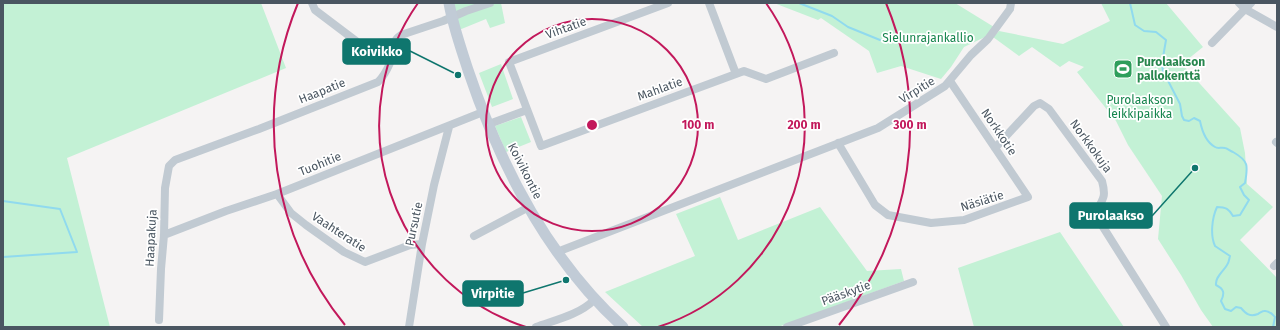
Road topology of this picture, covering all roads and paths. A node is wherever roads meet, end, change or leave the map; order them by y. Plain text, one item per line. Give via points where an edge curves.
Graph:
1 (312, 3) edge
2 (448, 3) edge
3 (490, 3) edge
4 (668, 3) edge
5 (710, 3) edge
6 (1011, 3) edge
7 (1245, 5) edge
8 (451, 17) junction
9 (1277, 26) edge
10 (394, 42) junction
11 (1212, 43) dead end
12 (834, 53) dead end
13 (736, 74) junction
14 (950, 81) junction
15 (523, 99) joint
16 (527, 110) junction
17 (483, 112) junction
18 (488, 124) junction
19 (449, 127) junction
20 (838, 143) junction
21 (995, 148) junction
22 (175, 160) joint
23 (277, 194) junction
24 (1028, 197) joint
25 (529, 207) junction
26 (164, 235) junction
27 (474, 236) dead end
28 (422, 244) junction
29 (558, 252) junction
30 (913, 282) dead end
31 (594, 300) junction
32 (159, 320) dead end
33 (409, 327) edge
34 (536, 327) edge
35 (623, 327) edge
36 (787, 327) edge
37 (1166, 327) edge

1 - 10 street via 315,10 360,44
2 - 8 main road, Koivikontie
3 - 8 street
4 - 15 street, Vihtatie via 509,62
5 - 13 street
6 - 14 street, Virpitie via 1010,9 988,39 971,54
7 - 9 street
7 - 11 street
8 - 10 street via 401,35
8 - 17 main road, Koivikontie
10 - 22 street, Haapatie via 388,69 378,82
12 - 13 street, Mahlatie via 766,79 744,71
13 - 16 street, Mahlatie via 538,147
14 - 20 street, Virpitie via 878,128
14 - 21 street, Norkkotie
15 - 16 street, Mahlatie
16 - 18 street
17 - 18 main road, Koivikontie
17 - 19 street, Tuohitie
18 - 25 main road, Koivikontie via 521,196
19 - 23 street, Tuohitie
19 - 28 street, Pursutie
20 - 24 street, Näsiätie via 875,204 888,215 931,223 964,220
20 - 29 street, Virpitie
21 - 24 street, Norkkotie
21 - 37 street, Norkkokuja via 1034,106 1040,103 1049,109 1102,181 1105,192 1096,212 1098,220
22 - 26 street, Haapakuja via 169,166 165,188
23 - 26 street, Tuohitie
23 - 28 street, Vaahteratie via 291,213 306,225 344,252 365,262 410,245
25 - 27 street
25 - 29 main road, Koivikontie
26 - 32 street, Haapakuja
28 - 33 street, Pursutie
29 - 31 main road, Koivikontie
30 - 36 street, Pääskytie
31 - 34 street via 579,311
31 - 35 main road, Koivikontie

